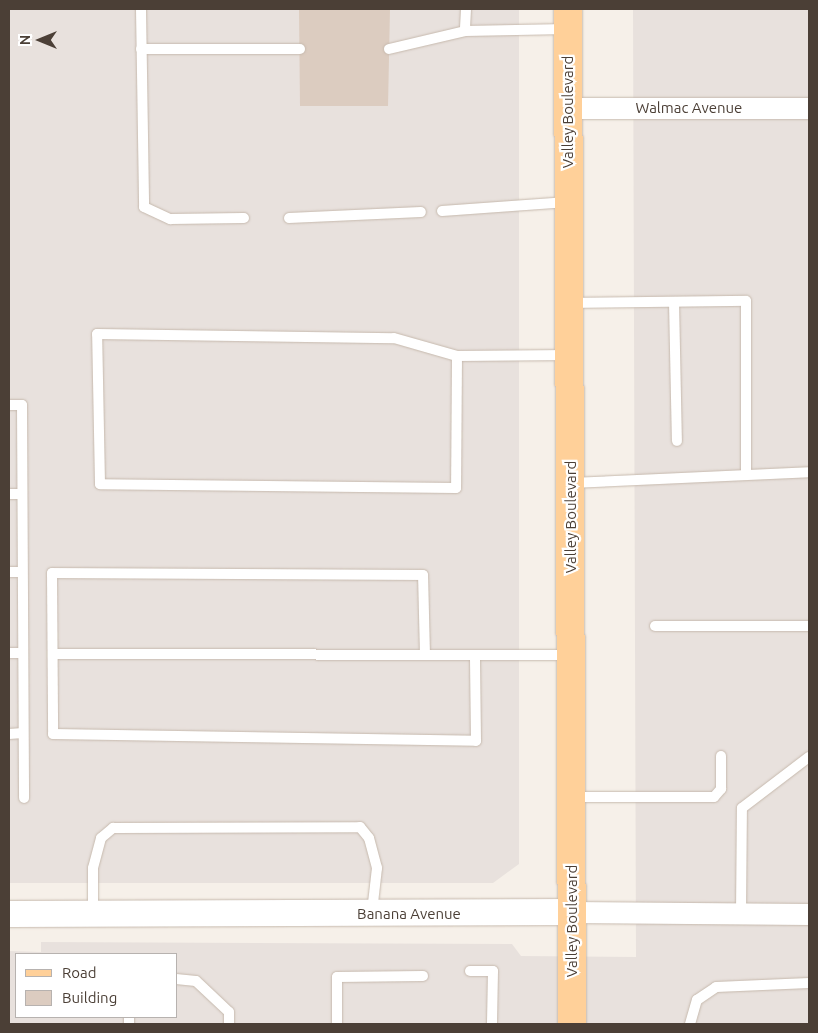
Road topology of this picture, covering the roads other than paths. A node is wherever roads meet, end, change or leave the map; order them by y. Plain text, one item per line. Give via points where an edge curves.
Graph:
1 (141, 9) edge
2 (466, 9) edge
3 (568, 19) edge
4 (465, 31) junction
5 (141, 49) junction
6 (300, 49) dead end
7 (389, 50) dead end
8 (568, 108) junction
9 (809, 108) edge
10 (569, 202) junction
11 (442, 211) dead end
12 (421, 212) dead end
13 (244, 218) dead end
14 (289, 218) dead end
15 (674, 302) junction
16 (570, 303) junction
17 (570, 354) junction
18 (457, 356) junction
19 (9, 405) edge
20 (677, 441) dead end
21 (809, 472) edge
22 (746, 474) junction
23 (571, 483) junction
24 (9, 494) edge
25 (22, 494) junction
26 (9, 572) edge
27 (22, 572) junction
28 (655, 626) dead end
29 (809, 626) edge
30 (9, 653) edge
31 (23, 653) junction
32 (53, 654) junction
33 (424, 655) junction
34 (572, 655) junction
35 (475, 656) junction
36 (23, 733) junction
37 (9, 734) edge
38 (721, 756) dead end
39 (809, 756) edge
40 (572, 797) junction
41 (24, 798) dead end
42 (571, 912) junction
43 (9, 914) edge
44 (92, 914) junction
45 (372, 914) junction
46 (741, 914) junction
47 (809, 914) edge
48 (470, 971) dead end
49 (423, 976) dead end
50 (178, 980) edge
51 (809, 983) edge
52 (229, 1024) edge
53 (337, 1024) edge
54 (492, 1024) edge
55 (572, 1024) edge
56 (690, 1024) edge

1 - 5 lane
2 - 4 lane
3 - 4 lane
3 - 8 main road, Valley Boulevard
4 - 7 lane
5 - 6 lane
5 - 13 lane via 144,207 170,219
8 - 9 street, Walmac Avenue
8 - 10 main road, Valley Boulevard
10 - 11 lane
10 - 16 main road, Valley Boulevard
12 - 14 lane
15 - 16 lane
15 - 20 lane
15 - 22 lane via 746,301
16 - 17 main road, Valley Boulevard
17 - 18 lane
17 - 23 main road, Valley Boulevard
18 - 18 lane via 394,338 97,334 100,484 456,488
19 - 25 lane via 22,405
21 - 22 lane
22 - 23 lane
23 - 34 main road, Valley Boulevard
24 - 25 lane
25 - 27 lane
26 - 27 lane
27 - 31 lane
28 - 29 lane
30 - 31 lane
31 - 36 lane
32 - 33 lane
32 - 33 lane via 52,574 423,575
32 - 35 lane via 53,734 476,741
33 - 35 lane
34 - 35 lane
34 - 40 main road, Valley Boulevard
36 - 37 lane
36 - 41 lane
38 - 40 lane via 721,790 714,797
39 - 46 lane via 742,808
40 - 42 main road, Valley Boulevard
42 - 45 street, Banana Avenue
42 - 46 street, Banana Avenue
42 - 55 main road, Valley Boulevard
43 - 44 street, Banana Avenue
44 - 45 street, Banana Avenue
44 - 45 lane via 92,868 101,838 113,828 360,827 369,838 376,868
46 - 47 street, Banana Avenue
48 - 54 lane via 492,971
49 - 53 lane via 336,977
50 - 52 lane via 196,981 230,1012
51 - 56 lane via 716,987 697,1000

